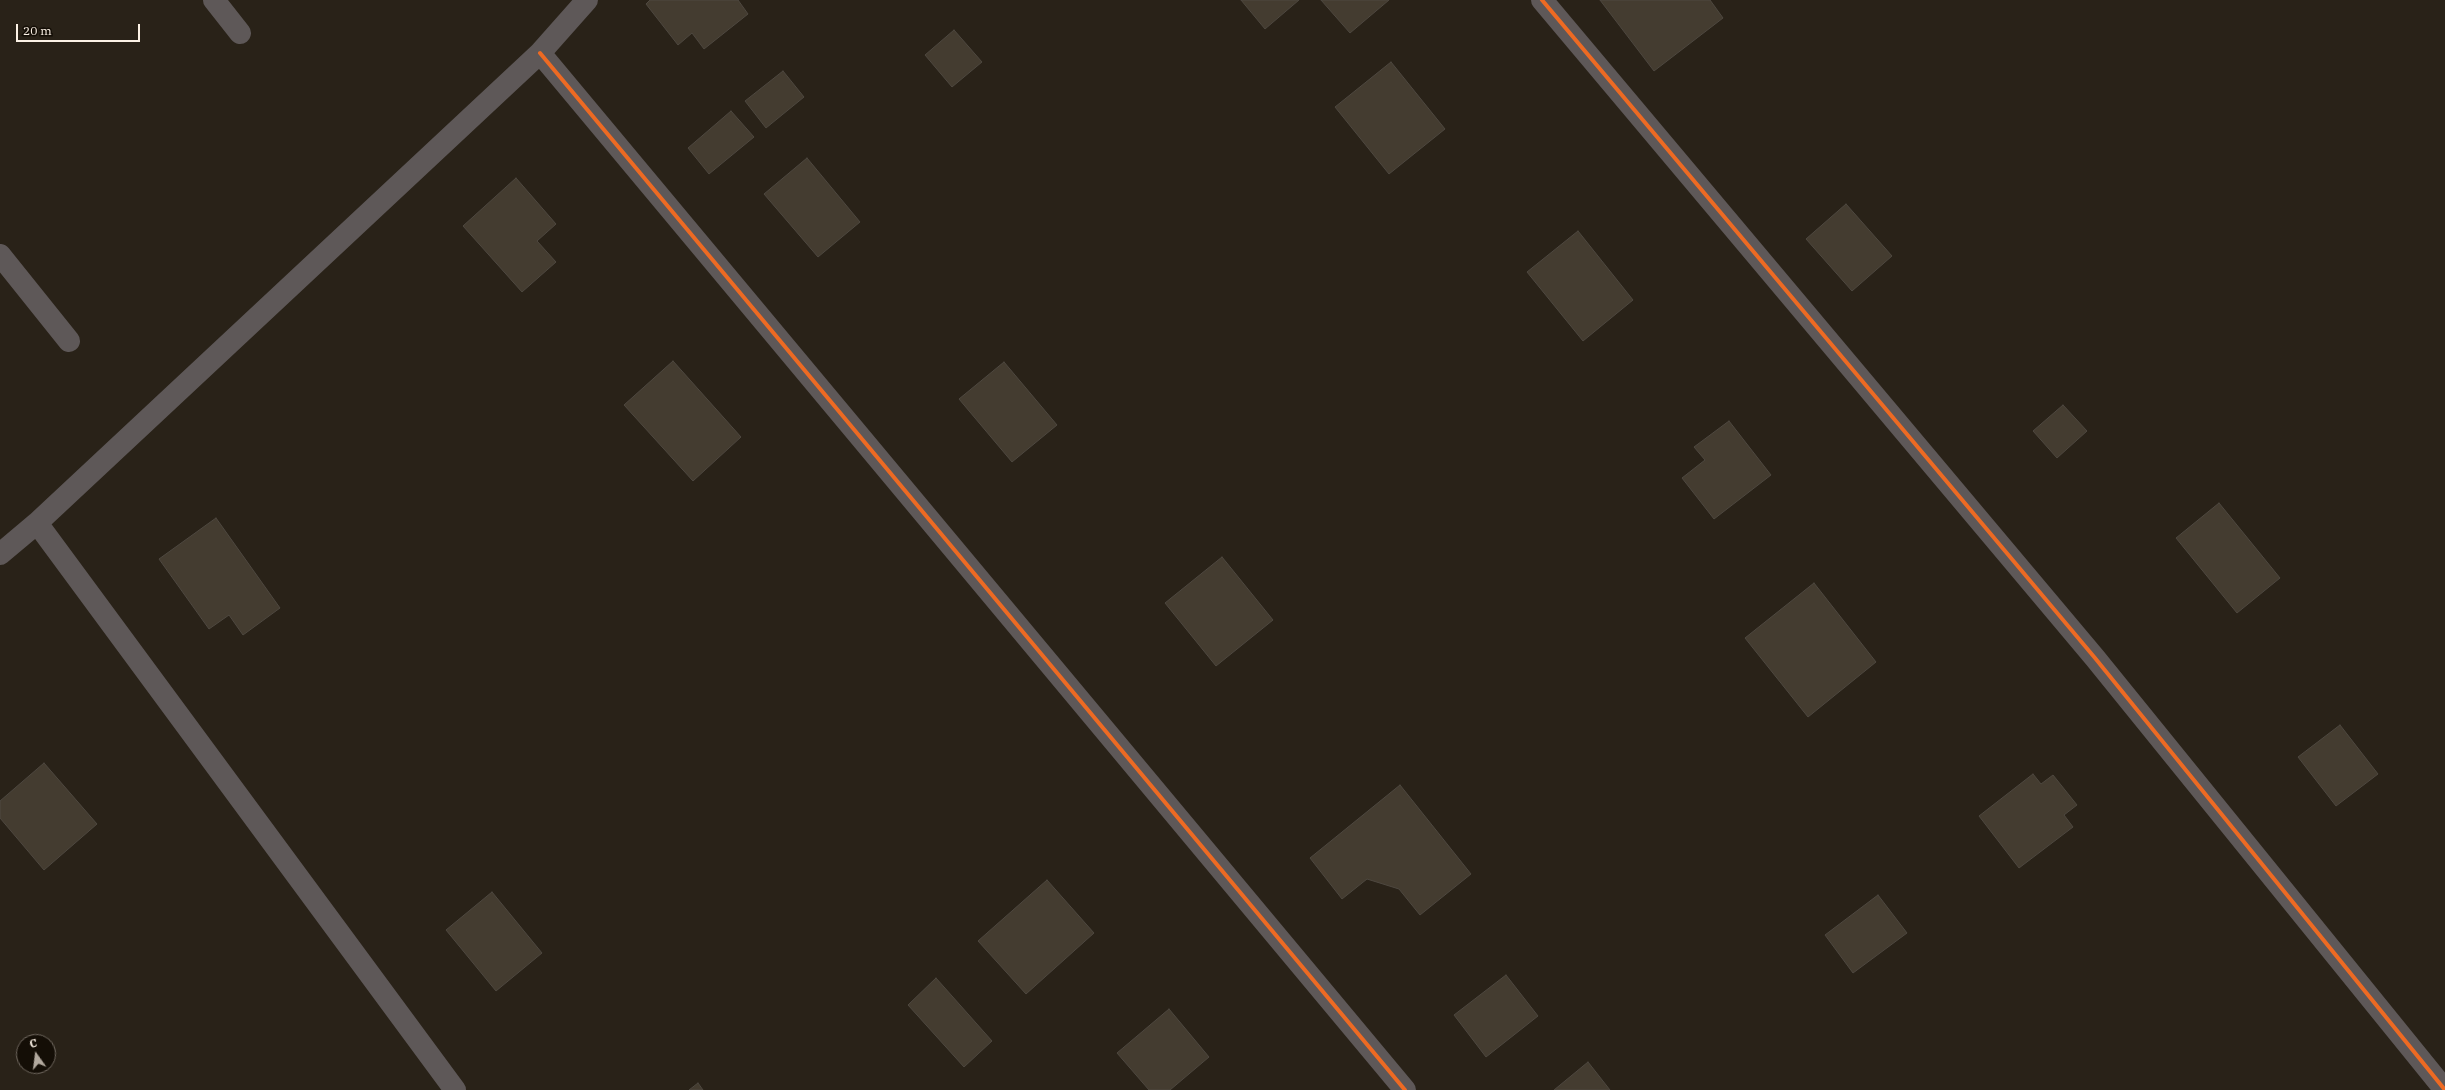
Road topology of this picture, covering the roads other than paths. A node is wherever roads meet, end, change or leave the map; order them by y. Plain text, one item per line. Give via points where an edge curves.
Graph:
1 (214, 0) edge
2 (587, 0) edge
3 (1542, 0) edge
4 (240, 33) dead end
5 (540, 53) junction
6 (0, 255) edge
7 (69, 341) dead end
8 (37, 523) junction
9 (0, 554) edge
10 (455, 1090) edge
11 (1405, 1090) edge
12 (2445, 1090) edge

1 - 4 street
2 - 5 street
3 - 12 street via 2095,658
5 - 8 street
5 - 11 street
6 - 7 street
8 - 9 street
8 - 10 street

